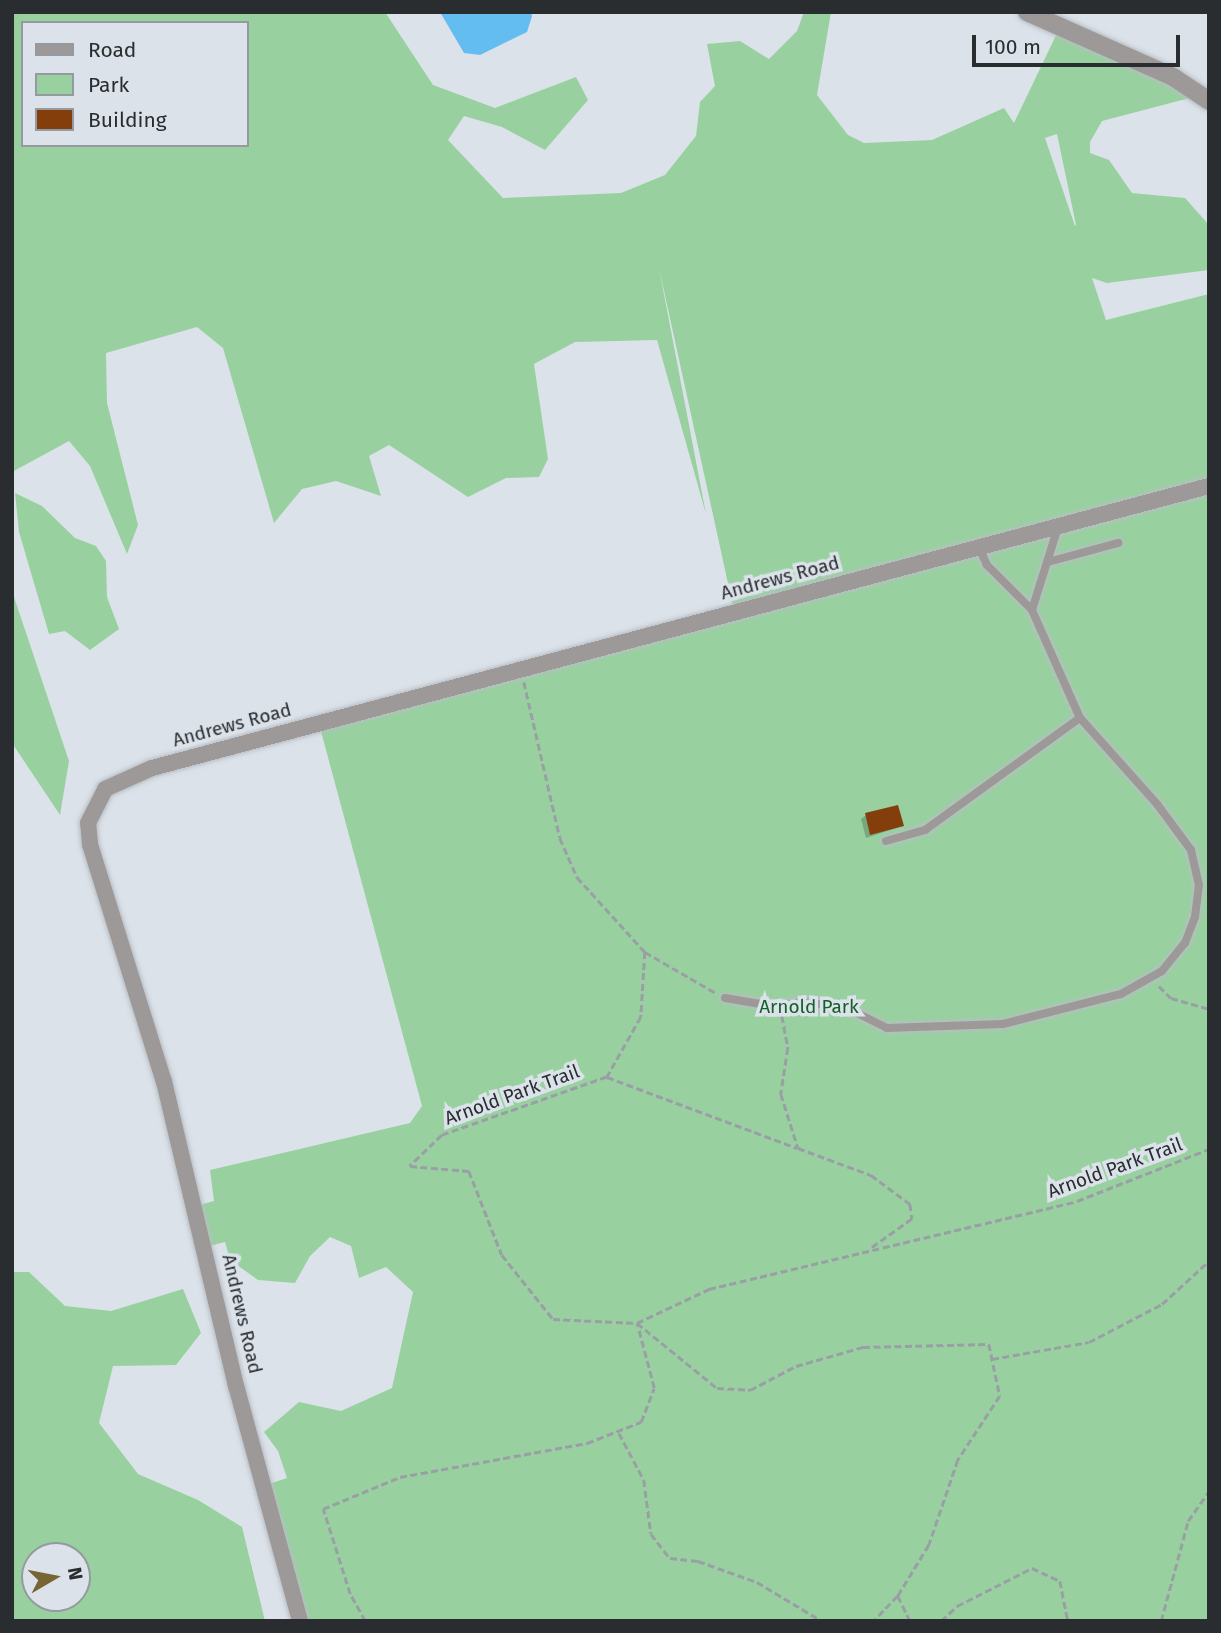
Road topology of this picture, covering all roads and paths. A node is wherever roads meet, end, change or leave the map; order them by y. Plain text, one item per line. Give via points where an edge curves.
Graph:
1 (1027, 12) edge
2 (1209, 102) edge
3 (1209, 486) edge
4 (1058, 527) junction
5 (1118, 543) dead end
6 (979, 547) junction
7 (1048, 562) junction
8 (1032, 610) junction
9 (521, 670) junction
10 (1080, 718) junction
11 (886, 841) dead end
12 (645, 952) junction
13 (1150, 978) junction
14 (725, 998) joint
15 (778, 1007) junction
16 (1209, 1009) edge
17 (607, 1077) junction
18 (798, 1148) junction
19 (1209, 1149) edge
20 (866, 1251) junction
21 (1209, 1261) edge
22 (637, 1322) junction
23 (992, 1359) junction
24 (619, 1433) junction
25 (1209, 1491) edge
26 (898, 1596) junction
27 (300, 1621) edge
28 (365, 1621) edge
29 (822, 1621) edge
30 (874, 1621) edge
31 (911, 1621) edge
32 (941, 1621) edge
33 (1068, 1621) edge
34 (1161, 1621) edge

1 - 2 street via 1173,77
3 - 4 street, Andrews Road
4 - 6 street, Andrews Road
4 - 7 lane
5 - 7 lane
6 - 8 lane via 987,565
6 - 9 street, Andrews Road
7 - 8 lane
8 - 10 lane
9 - 12 path via 564,848 577,877
9 - 27 street, Andrews Road via 125,777 105,789 88,823 90,844 186,1161 236,1386
10 - 11 lane via 925,830
10 - 13 lane via 1157,804 1191,850 1199,885 1195,918 1185,943 1162,971
12 - 14 path
12 - 17 path, Arnold Park Trail via 641,1017
13 - 15 lane via 1121,994 1003,1024 887,1028 845,1007 803,1002
13 - 16 path via 1171,998
14 - 15 lane
15 - 18 path via 788,1048 781,1094
17 - 18 path
17 - 22 path, Arnold Park Trail via 442,1135 410,1166 469,1171 502,1255 553,1319
18 - 20 path, Arnold Park Trail via 871,1175 911,1204 912,1219
19 - 20 path, Arnold Park Trail via 1077,1201
20 - 22 path, Arnold Park Trail via 709,1289
21 - 23 path via 1162,1304 1089,1342
22 - 23 path via 717,1388 750,1390 796,1366 863,1347 989,1344
22 - 24 path via 654,1388 641,1422
23 - 26 path via 1000,1396 958,1460 929,1545
24 - 28 path via 587,1443 400,1477 323,1509 349,1594
24 - 29 path via 644,1480 651,1534 670,1558 698,1561 757,1582
25 - 34 path via 1188,1521
26 - 30 path
26 - 31 path
32 - 33 path via 957,1606 1032,1568 1060,1581

